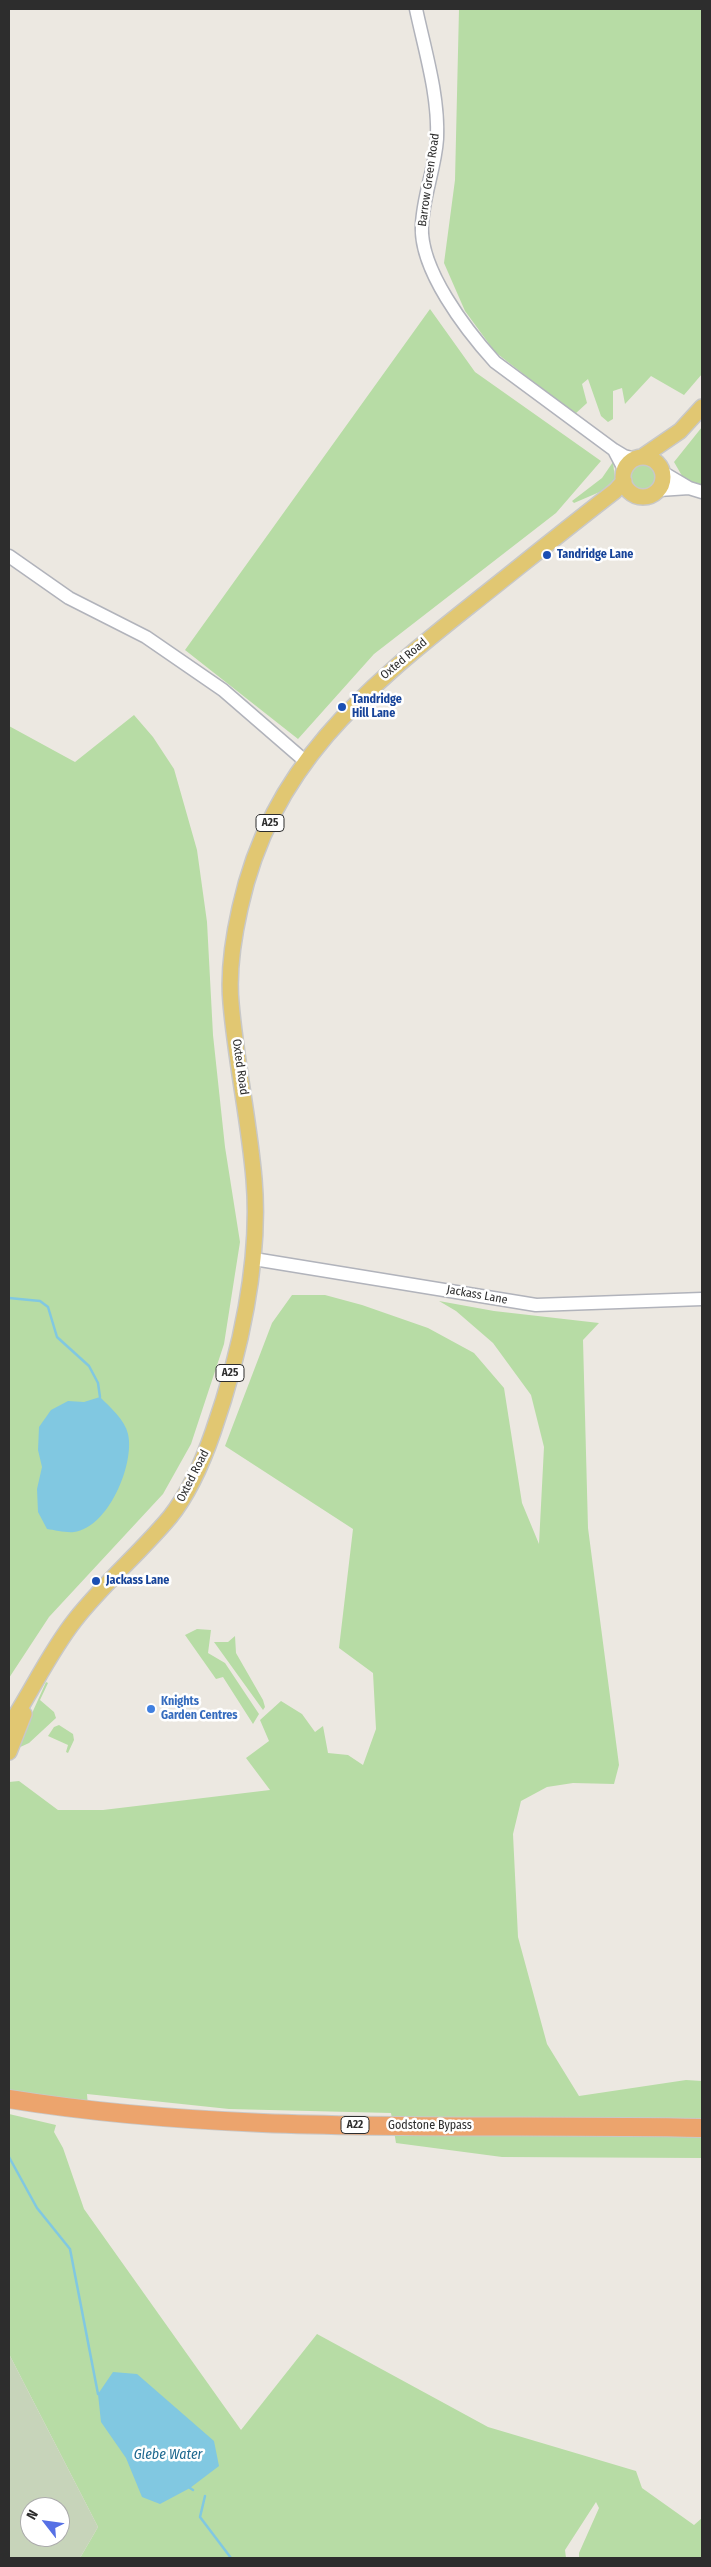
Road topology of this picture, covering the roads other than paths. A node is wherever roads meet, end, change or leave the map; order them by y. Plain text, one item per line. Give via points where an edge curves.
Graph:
1 (416, 9) edge
2 (702, 407) edge
3 (680, 431) junction
4 (614, 450) junction
5 (639, 458) junction
6 (662, 470) junction
7 (624, 476) junction
8 (689, 488) junction
9 (659, 490) junction
10 (702, 492) edge
11 (637, 496) junction
12 (584, 515) junction
13 (9, 556) edge
14 (305, 760) junction
15 (254, 1259) junction
16 (702, 1300) edge
17 (29, 1695) junction
18 (9, 1726) edge
19 (9, 1752) edge
20 (9, 2099) edge
21 (702, 2128) edge

1 - 4 street, Barrow Green Road via 436,104 437,139 422,225 422,246 427,263 478,344 495,362
2 - 3 main road
3 - 5 main road
3 - 6 main road
4 - 5 street, Barrow Green Road via 624,456
4 - 7 street, Barrow Green Road
5 - 6 main road via 657,463
5 - 7 main road
6 - 8 street
6 - 9 main road
7 - 11 main road via 631,493
7 - 12 main road, Oxted Road / A25 via 616,490
8 - 9 street
8 - 10 street
9 - 11 main road via 650,496
11 - 12 main road, Oxted Road / A25
12 - 14 main road, Oxted Road / A25 via 413,651 333,726
13 - 14 street via 69,598 146,637 223,690
14 - 15 main road, Oxted Road / A25 via 280,800 259,844 246,882 231,960 230,1001 255,1181
15 - 16 street, Jackass Lane via 536,1305
15 - 17 main road, Oxted Road / A25 via 244,1317 224,1396 202,1463 169,1518 61,1638
17 - 18 main road, Oxted Road / A25
17 - 19 main road, Oxted Road / A25
20 - 21 highway, Godstone Bypass / A22 via 87,2112 251,2123

